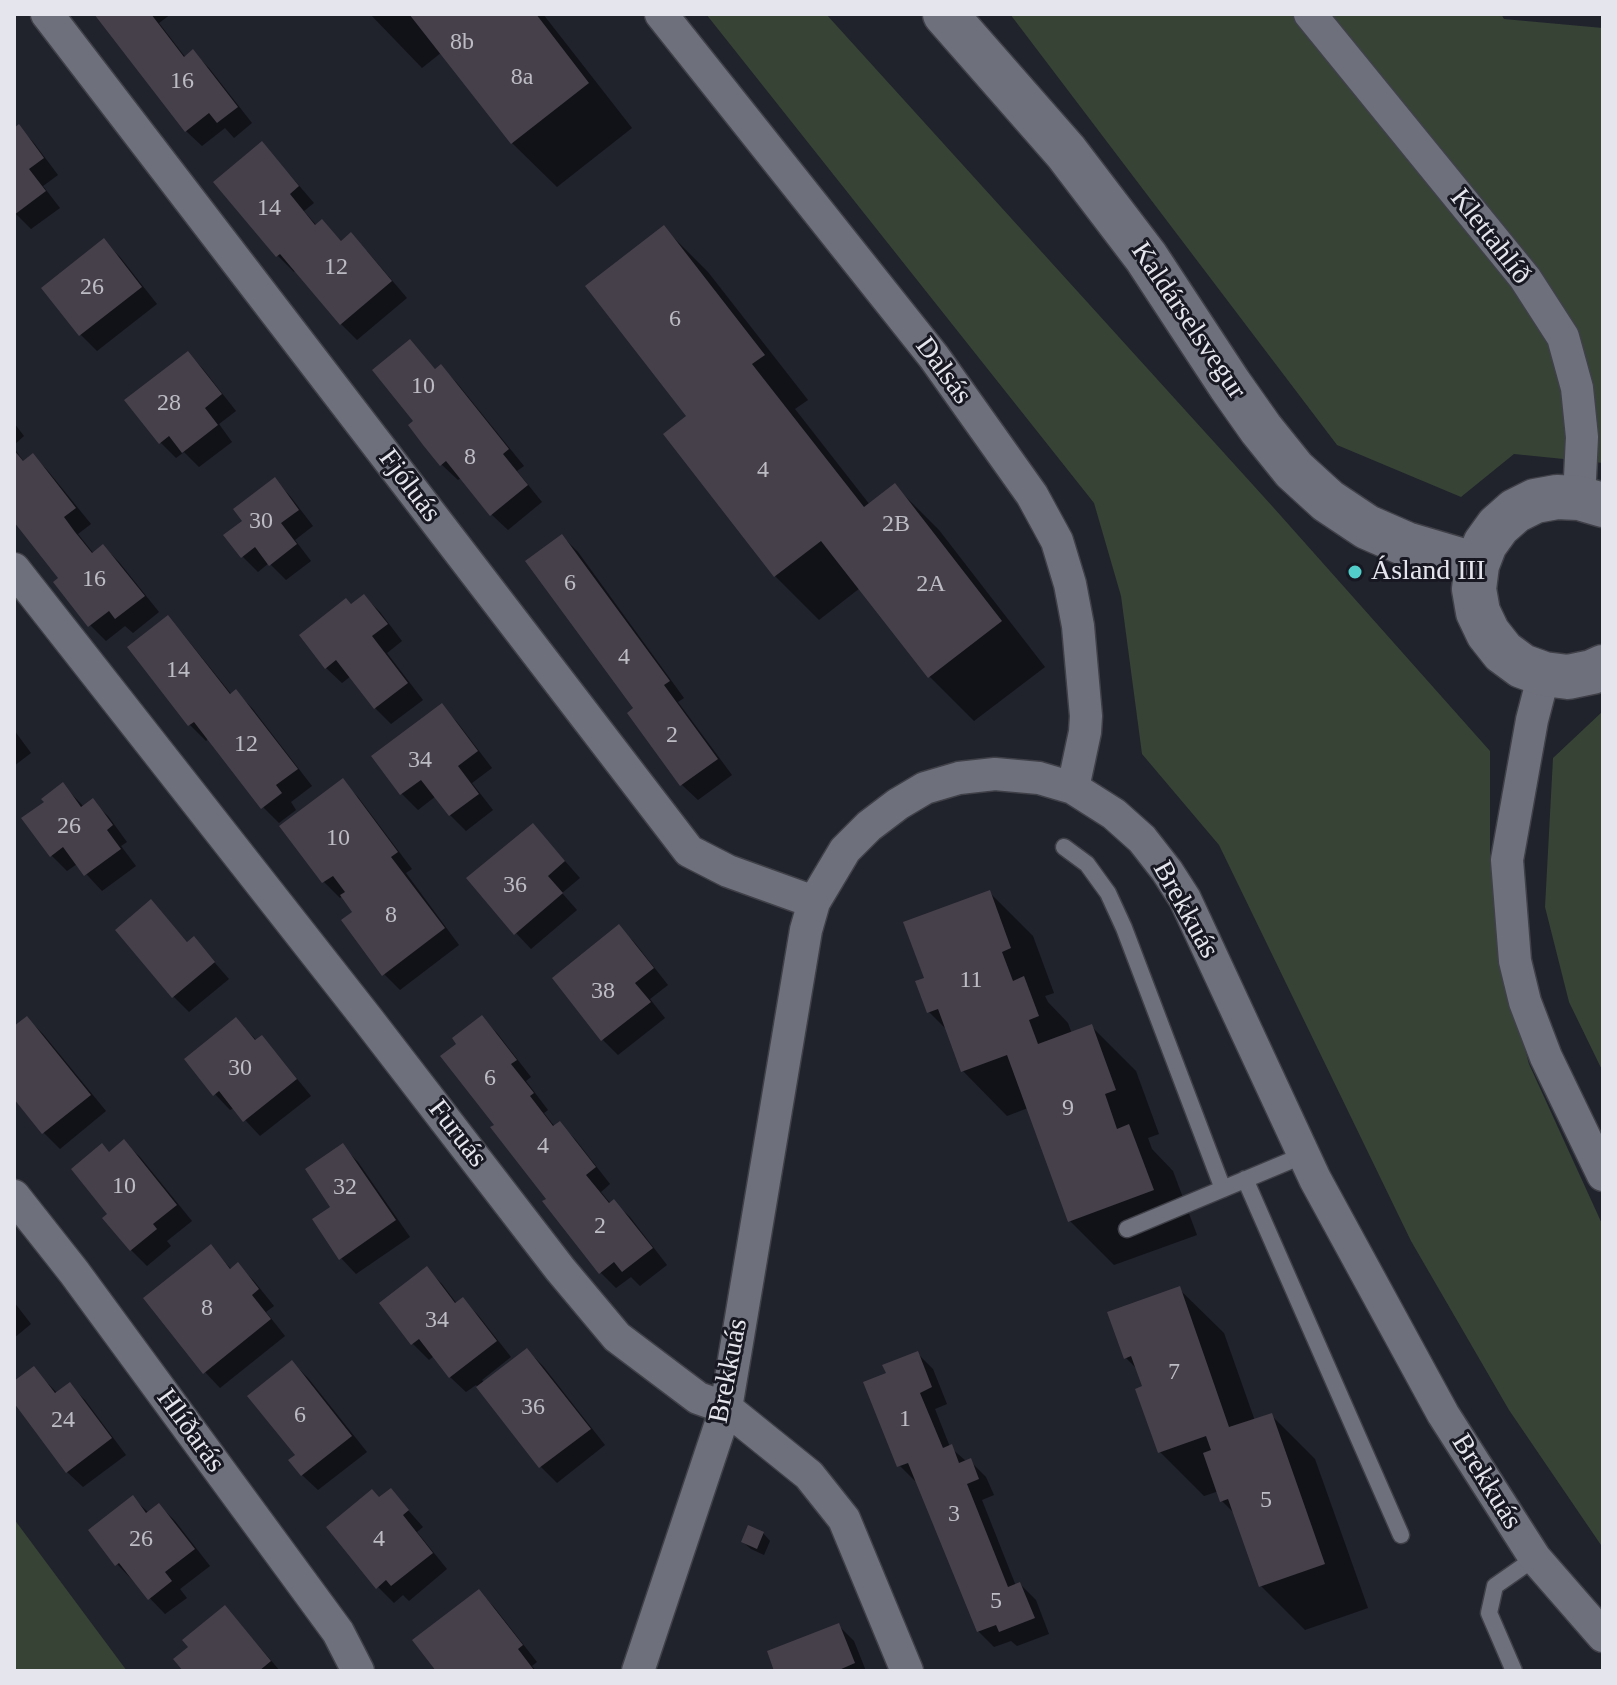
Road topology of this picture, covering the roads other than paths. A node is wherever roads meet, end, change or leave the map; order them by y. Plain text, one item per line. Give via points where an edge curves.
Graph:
1 (47, 14) edge
2 (661, 14) edge
3 (945, 14) edge
4 (1310, 14) edge
5 (1591, 501) edge
6 (1477, 565) junction
7 (14, 569) edge
8 (1603, 667) edge
9 (1544, 674) junction
10 (1073, 788) junction
11 (1064, 847) dead end
12 (814, 902) junction
13 (1304, 1155) junction
14 (1603, 1175) edge
15 (1245, 1179) junction
16 (1223, 1189) junction
17 (14, 1196) edge
18 (1127, 1229) dead end
19 (726, 1408) junction
20 (1401, 1535) dead end
21 (1535, 1558) junction
22 (1603, 1636) edge
23 (358, 1671) edge
24 (638, 1671) edge
25 (907, 1671) edge
26 (1514, 1671) edge

1 - 12 street, Fjóluás via 689,851
2 - 10 street, Dalsás via 934,357 1032,495 1057,541 1078,626 1086,716
3 - 6 main road, Kaldárselsvegur via 1075,163 1294,470 1367,527
4 - 5 street, Klettahlíð via 1525,278 1563,337 1577,388
5 - 6 main road via 1557,497 1515,511 1491,535
6 - 9 main road via 1474,589 1488,633 1522,666
7 - 19 street, Furuás via 617,1337 698,1398
8 - 9 main road via 1568,677
9 - 14 street via 1507,860 1515,961 1546,1057
10 - 12 street, Brekkuás via 995,774 925,788 869,826 845,850
10 - 13 street, Brekkuás via 1142,839 1185,899
11 - 16 lane via 1087,864 1108,893
12 - 19 street, Brekkuás
13 - 15 lane
13 - 21 street, Brekkuás via 1443,1414
15 - 16 lane
15 - 20 lane
16 - 18 lane
17 - 23 street, Hlíðarás via 338,1632
19 - 24 street, Brekkuás
19 - 25 street, Furuás via 809,1475 844,1519
21 - 22 street, Brekkuás
21 - 26 lane via 1495,1586 1489,1613

